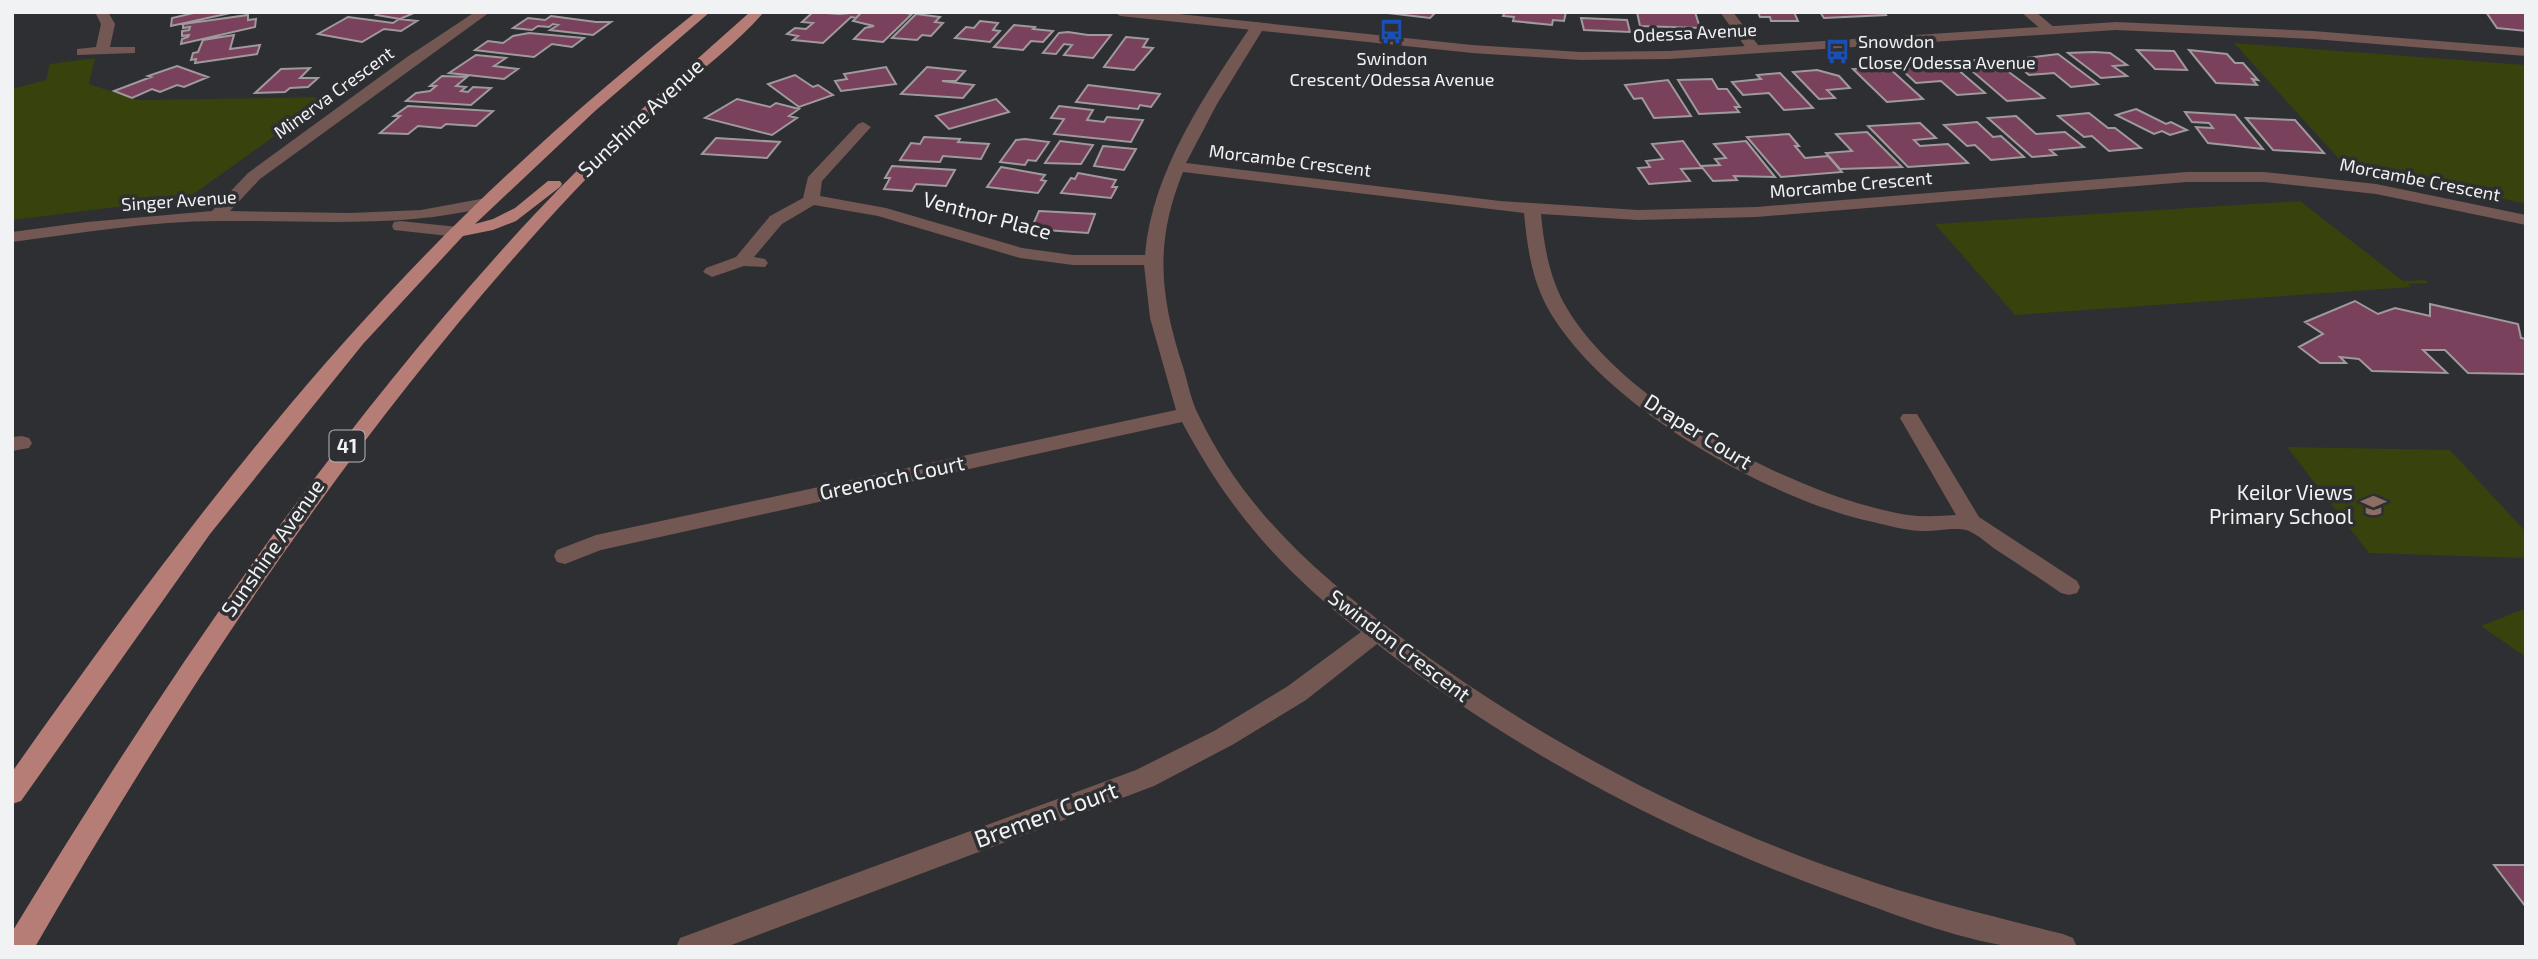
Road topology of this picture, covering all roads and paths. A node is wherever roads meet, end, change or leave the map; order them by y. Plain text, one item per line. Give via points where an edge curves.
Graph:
1 (101, 12) edge
2 (484, 12) edge
3 (704, 12) edge
4 (758, 12) edge
5 (1120, 12) edge
6 (1726, 12) edge
7 (2027, 12) edge
8 (1258, 26) junction
9 (2049, 29) junction
10 (103, 49) junction
11 (1754, 49) junction
12 (130, 50) dead end
13 (82, 52) dead end
14 (2526, 52) edge
15 (656, 101) junction
16 (863, 127) dead end
17 (1177, 167) junction
18 (811, 200) junction
19 (486, 204) junction
20 (1532, 209) junction
21 (217, 216) junction
22 (350, 218) junction
23 (2526, 220) edge
24 (458, 232) junction
25 (12, 237) edge
26 (1153, 261) junction
27 (712, 272) dead end
28 (1188, 414) junction
29 (1910, 418) dead end
30 (1971, 522) junction
31 (565, 556) dead end
32 (2068, 587) dead end
33 (1377, 632) junction
34 (12, 793) edge
35 (19, 947) edge
36 (690, 947) edge
37 (2063, 947) edge

1 - 10 street via 108,24
2 - 21 street, Minerva Crescent via 254,176
3 - 19 main road, Sunshine Avenue via 615,85
4 - 15 main road, Sunshine Avenue / 41
5 - 8 street, Odessa Avenue
6 - 11 street
7 - 9 street
8 - 11 street, Odessa Avenue via 1547,55 1638,56
8 - 17 street, Swindon Crescent
9 - 11 street, Odessa Avenue
9 - 14 street, Odessa Avenue via 2214,29
10 - 12 street
10 - 13 street
15 - 24 main road via 590,149 516,216
15 - 35 main road, Sunshine Avenue / 41 via 575,179 457,311 317,486 172,696
16 - 18 street via 814,180
17 - 20 street, Morcambe Crescent
17 - 26 street, Swindon Crescent via 1161,205
18 - 26 street, Ventnor Place via 880,211 1020,253 1073,260
18 - 27 street via 776,220 750,262
19 - 22 street, Singer Avenue via 421,215
19 - 24 main road, Sunshine Avenue
20 - 23 street, Morcambe Crescent via 1726,214 2224,176 2345,184
20 - 30 street, Draper Court via 1537,254 1561,314 1611,373 1653,407 1751,467 1861,511 1910,522
21 - 22 street, Singer Avenue
21 - 25 street, Singer Avenue
22 - 24 street, Singer Avenue
24 - 34 main road, Sunshine Avenue via 360,338 239,484 164,580
26 - 28 street, Swindon Crescent via 1160,322
28 - 31 street, Greenoch Court via 591,536
28 - 33 street, Swindon Crescent via 1236,493 1297,567
29 - 30 street
30 - 32 street
33 - 36 street, Bremen Court via 1297,693 1145,778
33 - 37 street, Swindon Crescent via 1434,677 1502,721 1677,815 1787,863 1893,901

